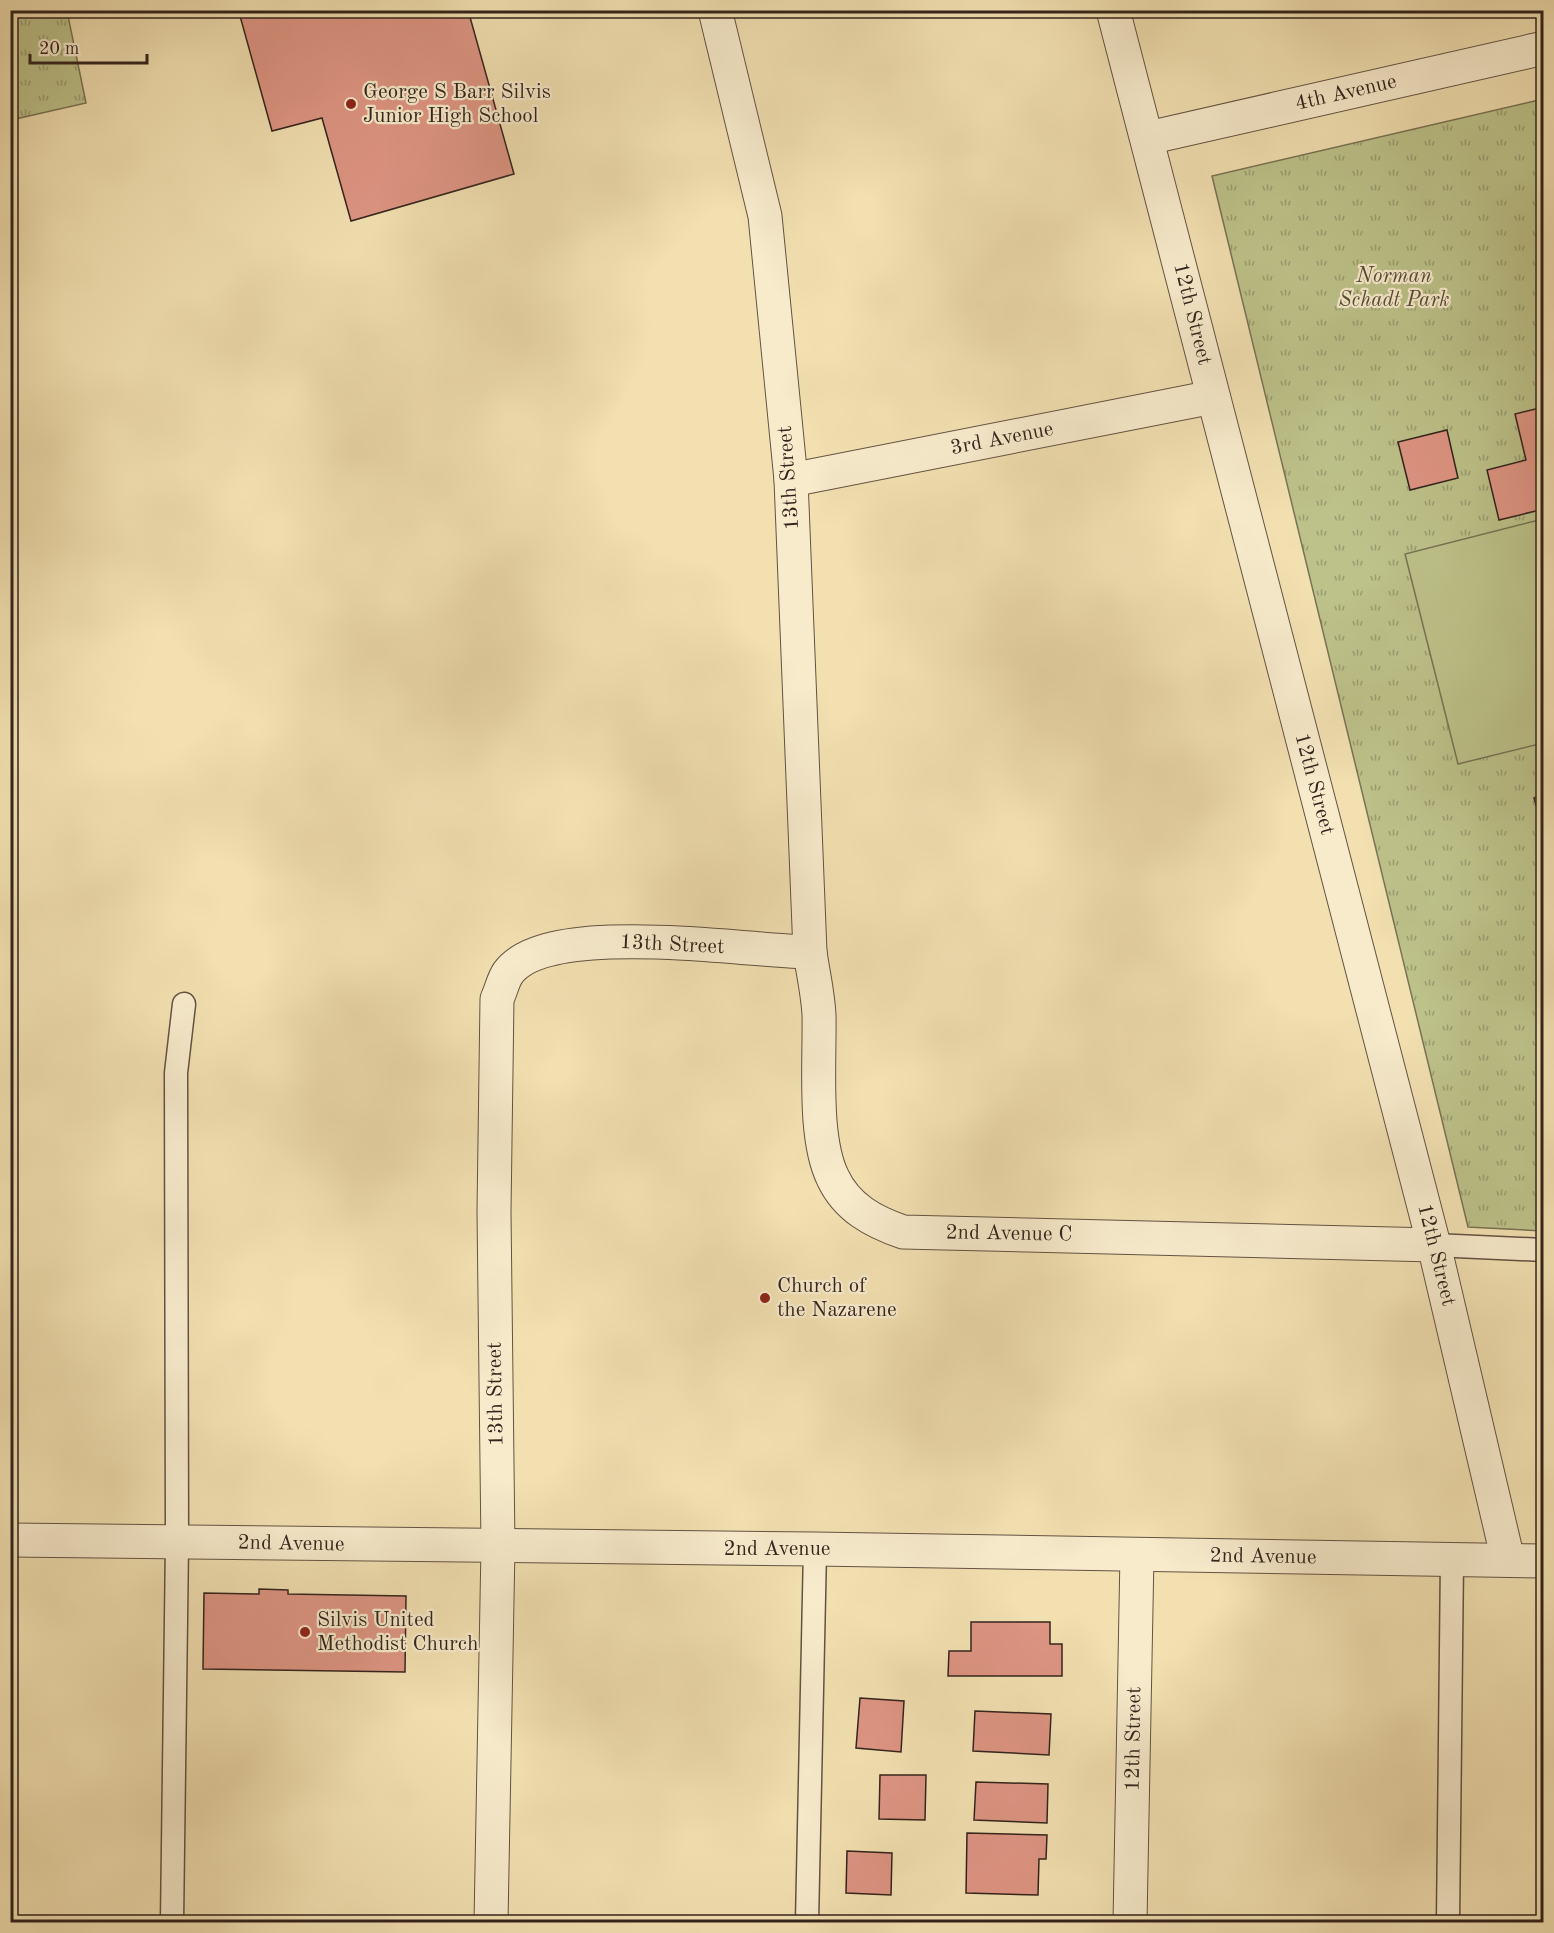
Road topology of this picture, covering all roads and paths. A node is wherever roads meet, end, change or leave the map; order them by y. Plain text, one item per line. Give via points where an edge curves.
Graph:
1 (714, 10) edge
2 (1113, 10) edge
3 (1544, 48) edge
4 (1148, 138) junction
5 (1213, 397) junction
6 (791, 480) junction
7 (810, 952) junction
8 (184, 1004) dead end
9 (1434, 1245) junction
10 (1544, 1250) edge
11 (10, 1540) edge
12 (177, 1543) junction
13 (498, 1547) junction
14 (815, 1549) junction
15 (1137, 1555) junction
16 (1452, 1559) junction
17 (1508, 1560) junction
18 (1544, 1561) edge
19 (172, 1923) edge
20 (491, 1923) edge
21 (807, 1923) edge
22 (1130, 1923) edge
23 (1448, 1923) edge

1 - 6 street, 13th Street via 765,216
2 - 4 street, 12th Street
3 - 4 street, 4th Avenue
4 - 5 street, 12th Street
5 - 6 street, 3rd Avenue
5 - 9 street, 12th Street
6 - 7 street, 13th Street
7 - 9 street, 2nd Avenue C via 818,1012 822,1147 833,1179 872,1221 903,1232
7 - 13 street, 13th Street via 628,940 551,950 529,957 508,973 497,999 494,1212
8 - 12 lane via 176,1073
9 - 10 lane
9 - 17 street, 12th Street
11 - 12 street, 2nd Avenue
12 - 13 street, 2nd Avenue
12 - 19 lane
13 - 14 street, 2nd Avenue
13 - 20 street, 13th Street
14 - 15 street, 2nd Avenue
14 - 21 lane
15 - 16 street, 2nd Avenue
15 - 22 street, 12th Street
16 - 17 street, 2nd Avenue
16 - 23 lane
17 - 18 street, 2nd Avenue

